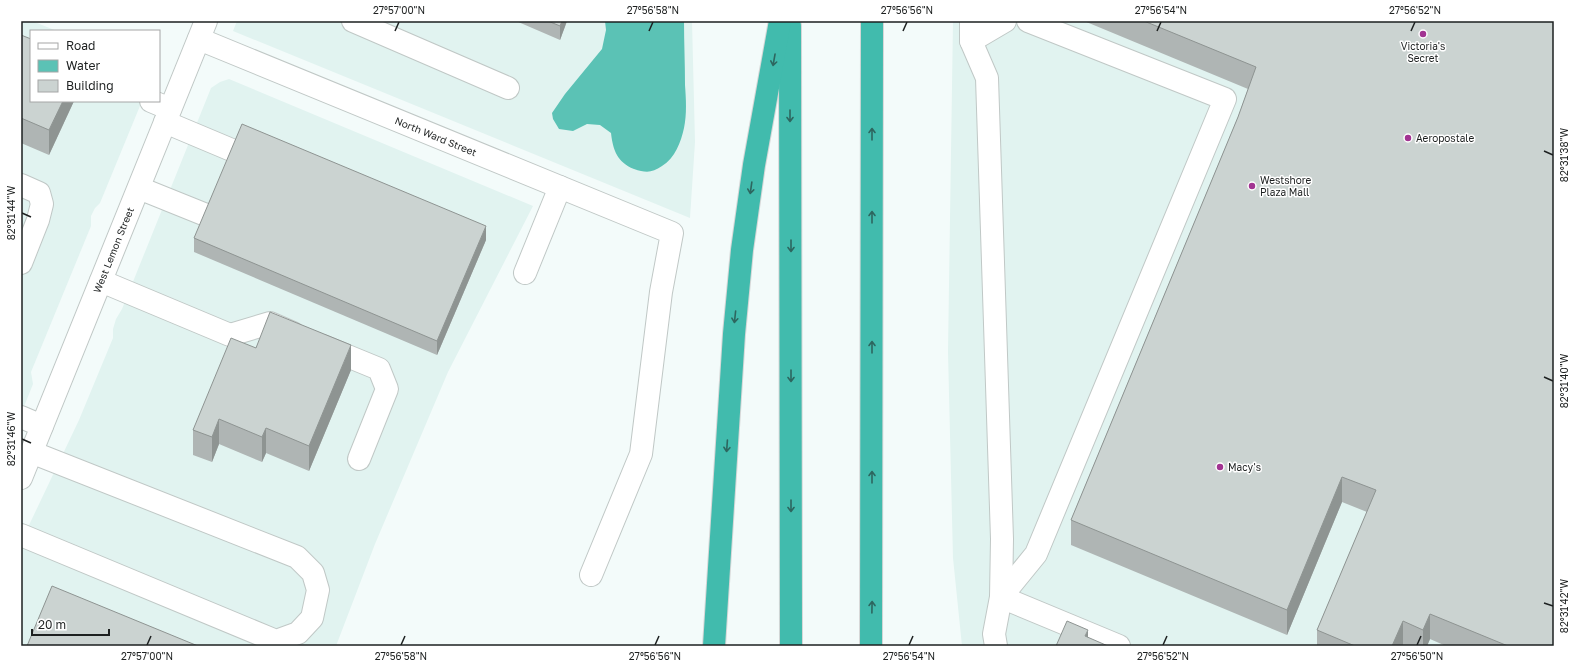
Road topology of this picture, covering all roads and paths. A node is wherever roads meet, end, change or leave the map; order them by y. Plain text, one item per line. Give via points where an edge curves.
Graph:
1 (353, 21) edge
2 (780, 21) edge
3 (790, 21) edge
4 (872, 21) edge
5 (979, 21) edge
6 (1005, 21) edge
7 (1028, 21) edge
8 (202, 30) edge
9 (971, 31) edge
10 (508, 88) dead end
11 (162, 111) edge
12 (234, 151) edge
13 (21, 185) edge
14 (560, 187) junction
15 (139, 188) junction
16 (206, 215) edge
17 (21, 263) edge
18 (525, 273) dead end
19 (101, 281) junction
20 (21, 418) edge
21 (42, 426) junction
22 (32, 452) junction
23 (360, 459) dead end
24 (21, 478) edge
25 (21, 535) edge
26 (591, 575) dead end
27 (1001, 597) junction
28 (714, 646) edge
29 (791, 646) edge
30 (871, 646) edge
31 (996, 646) edge
32 (1119, 646) edge

1 - 10 street
2 -> 28 highway via 754,165 742,250 734,334
3 -> 29 highway
30 -> 4 highway
5 - 9 street
6 - 9 street
7 - 27 street via 1228,91 1036,554
8 - 11 street, West Lemon Street
8 - 14 street, North Ward Street
9 - 27 street via 987,78 1002,539
11 - 12 street
11 - 15 street, West Lemon Street
13 - 17 street via 39,193 42,204
14 - 18 street
14 - 26 street, North Ward Street via 672,233 661,292 641,454
15 - 16 street
15 - 19 street, West Lemon Street
19 - 21 street, West Lemon Street
19 - 23 street via 230,335 270,323 379,369 387,389
20 - 21 street
21 - 22 street, West Lemon Street
22 - 24 street, West Lemon Street
22 - 25 street via 297,557 313,573 318,590 312,618 298,633 276,641
27 - 31 street via 994,634
27 - 32 street

